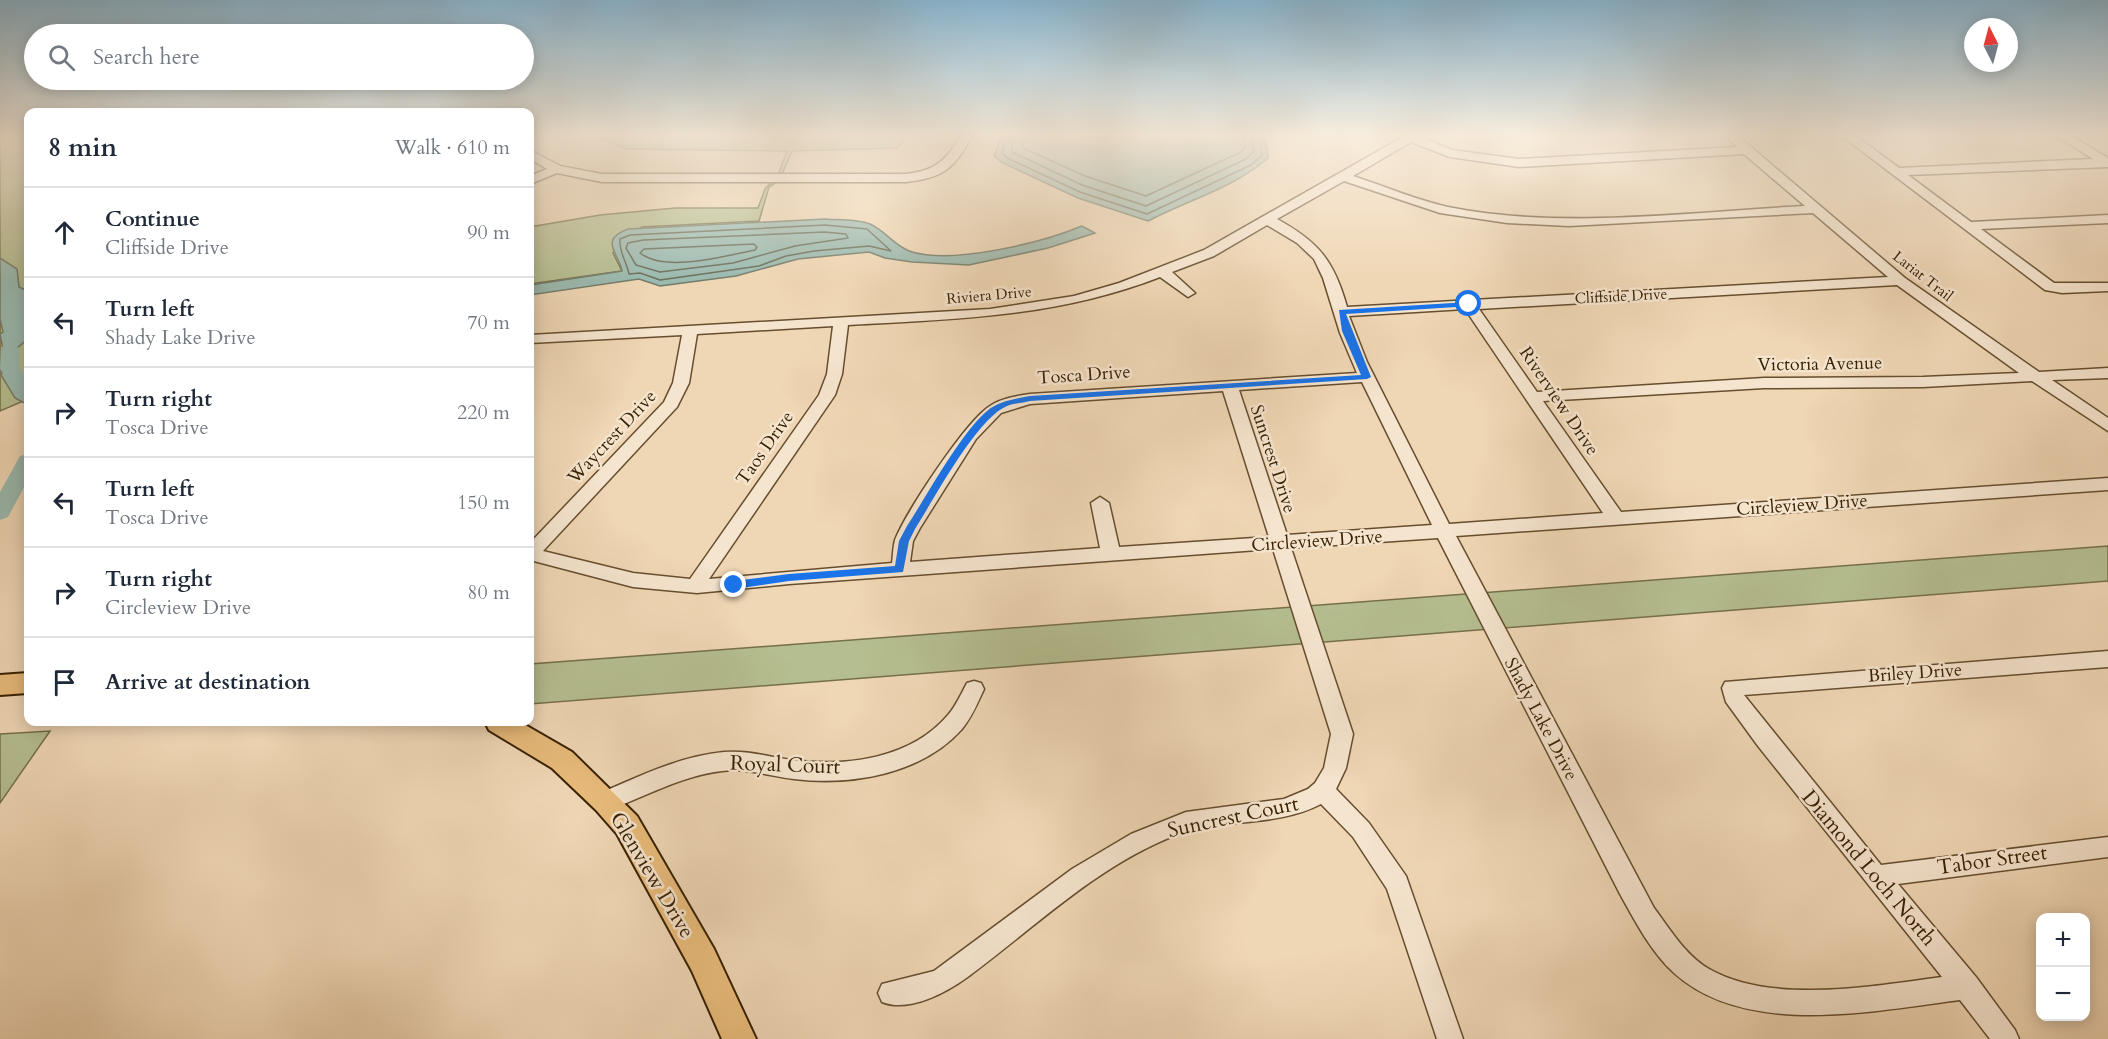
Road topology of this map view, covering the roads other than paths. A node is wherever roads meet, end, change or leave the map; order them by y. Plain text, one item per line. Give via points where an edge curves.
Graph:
1 (1331, 184) edge
2 (1367, 184) edge
3 (1787, 184) edge
4 (1915, 184) edge
5 (1816, 209) junction
6 (2108, 219) edge
7 (1268, 220) junction
8 (1968, 226) junction
9 (1163, 272) junction
10 (1900, 280) junction
11 (2108, 287) edge
12 (1188, 293) dead end
13 (1469, 304) junction
14 (1341, 312) junction
15 (841, 322) junction
16 (690, 330) junction
17 (534, 339) edge
18 (2108, 373) edge
19 (1367, 377) junction
20 (2037, 377) junction
21 (1229, 385) junction
22 (1533, 397) junction
23 (2108, 426) edge
24 (2108, 484) edge
25 (1100, 503) dead end
26 (1617, 519) junction
27 (1442, 530) junction
28 (1280, 544) junction
29 (534, 550) edge
30 (534, 555) edge
31 (1111, 555) junction
32 (900, 570) junction
33 (695, 586) junction
34 (2108, 659) edge
35 (24, 683) edge
36 (0, 685) edge
37 (974, 689) dead end
38 (1733, 696) joint
39 (505, 726) edge
40 (1322, 790) junction
41 (606, 801) junction
42 (2108, 847) edge
43 (1877, 876) junction
44 (1967, 986) junction
45 (891, 993) dead end
46 (739, 1039) edge
47 (1450, 1039) edge
48 (2006, 1039) edge

1 - 7 street, Riviera Drive
2 - 5 street via 1445,210 1527,220 1569,222
3 - 5 street, Lariat Trail
4 - 8 street
5 - 10 street, Lariat Trail
6 - 8 street
7 - 9 street, Riviera Drive via 1209,254
7 - 14 street, Shady Lake Drive via 1314,250 1332,279
8 - 11 street via 2056,289
9 - 12 street
9 - 15 street, Riviera Drive via 1077,300 1026,309
10 - 13 street, Cliffside Drive
10 - 20 street, Lariat Trail
13 - 14 street, Cliffside Drive
13 - 22 street, Riverview Drive
14 - 19 street, Shady Lake Drive
15 - 16 street, Riviera Drive
15 - 33 street, Taos Drive via 826,399 732,527
16 - 17 street, Riviera Drive
16 - 29 street, Waycrest Drive via 681,383 671,404
18 - 20 street, Victoria Avenue
19 - 21 street, Tosca Drive
19 - 27 street, Shady Lake Drive
20 - 22 street, Victoria Avenue via 1764,383
20 - 23 street, Lariat Trail
21 - 28 street, Suncrest Drive
21 - 32 street, Tosca Drive via 1004,404 990,413 971,435 910,528
22 - 26 street, Riverview Drive
24 - 26 street, Circleview Drive
25 - 31 street
26 - 27 street, Circleview Drive
27 - 28 street, Circleview Drive
27 - 44 street, Shady Lake Drive via 1639,904 1680,963 1698,977 1737,992 1802,1002
28 - 31 street, Circleview Drive
28 - 40 street, Suncrest Court via 1342,734 1330,779
30 - 33 street, Circleview Drive via 614,577
31 - 32 street, Circleview Drive
32 - 33 street, Circleview Drive
34 - 38 street, Briley Drive via 1732,688
35 - 36 main road
37 - 41 street, Royal Court via 949,729 929,747 902,759 852,768 800,770 742,761 714,763 661,778
38 - 43 street, Diamond Loch North via 1819,810
39 - 41 main road, Glenview Drive via 562,760
40 - 45 street, Suncrest Court via 1307,801 1263,812 1171,826 1107,860 943,980
40 - 47 street via 1361,830 1397,884
41 - 46 main road, Glenview Drive via 627,825 703,960
42 - 43 street, Tabor Street
43 - 44 street, Diamond Loch North
44 - 48 street, Diamond Loch North

